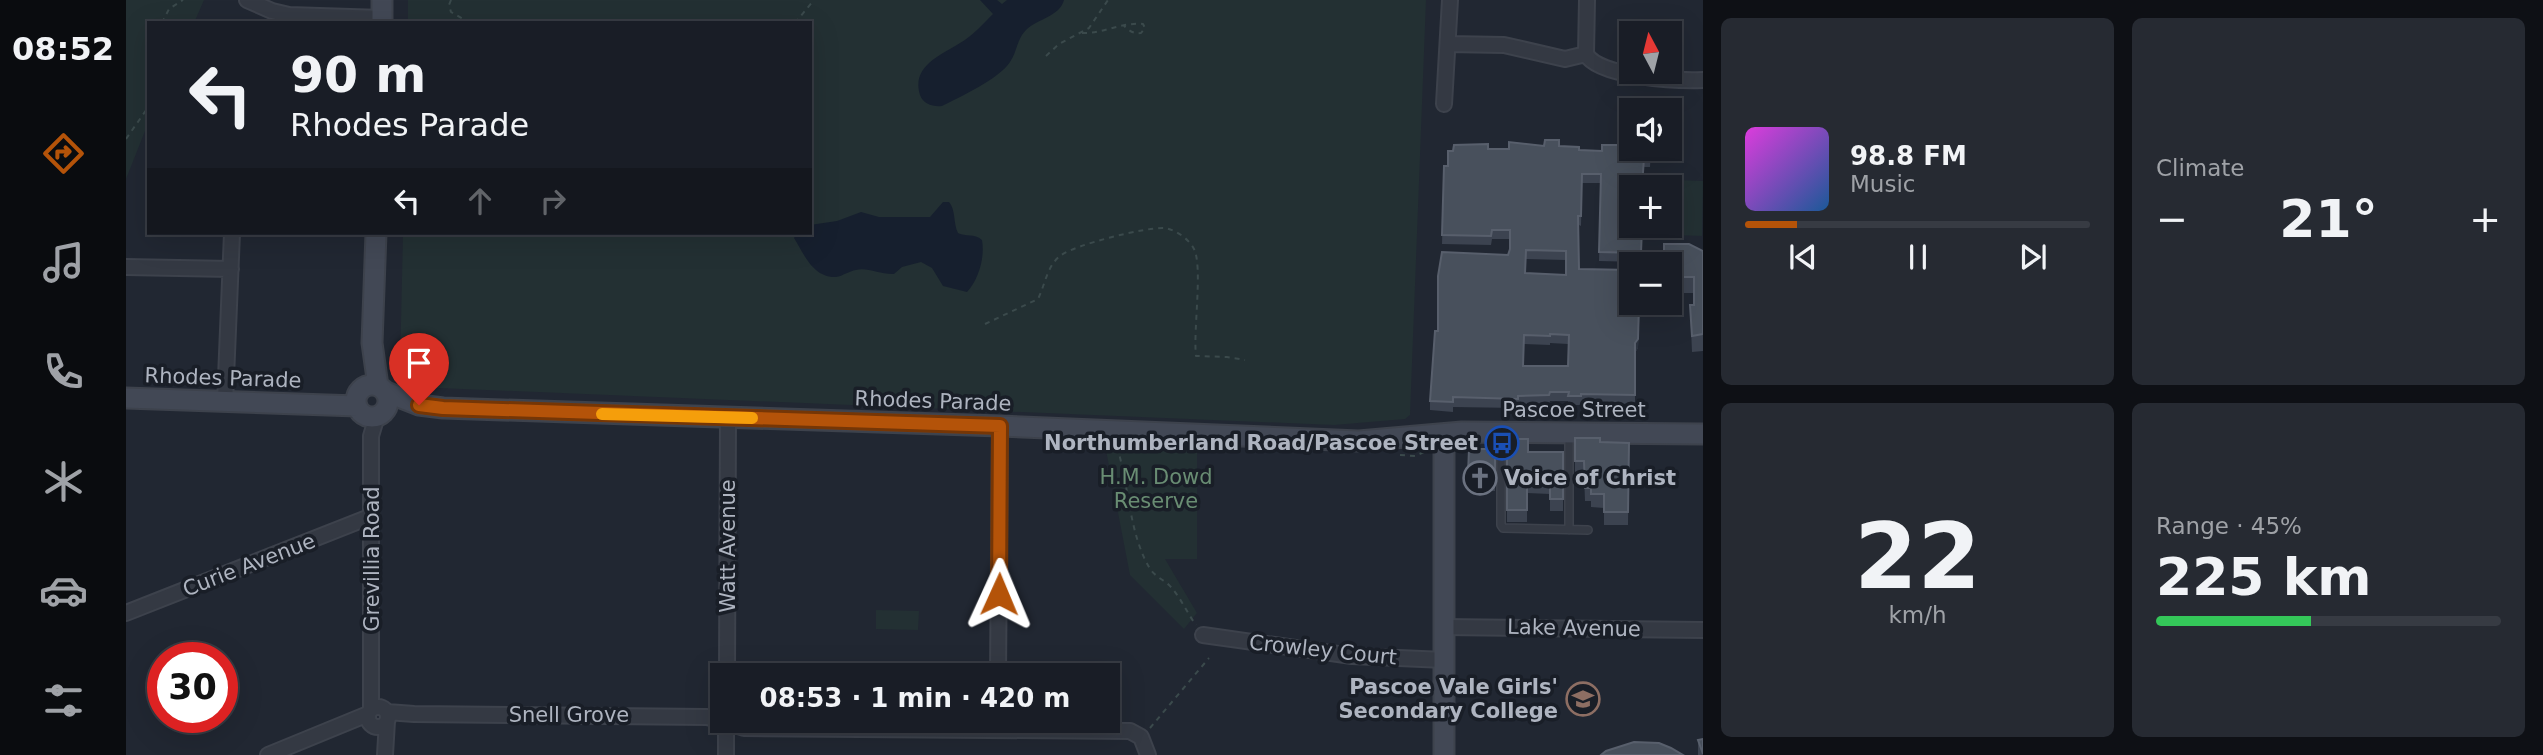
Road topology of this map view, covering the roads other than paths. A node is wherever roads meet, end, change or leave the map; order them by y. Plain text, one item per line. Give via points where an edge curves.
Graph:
1 (247, 0) edge
2 (1450, 0) edge
3 (1587, 0) edge
4 (382, 14) edge
5 (1448, 44) junction
6 (1586, 54) junction
7 (1703, 80) edge
8 (1444, 104) dead end
9 (232, 235) edge
10 (376, 235) edge
11 (126, 267) edge
12 (231, 269) junction
13 (126, 398) edge
14 (371, 401) junction
15 (225, 402) junction
16 (728, 417) junction
17 (1000, 426) junction
18 (1569, 433) junction
19 (1703, 433) edge
20 (1444, 434) junction
21 (1500, 460) dead end
22 (372, 516) junction
23 (1569, 530) junction
24 (1588, 530) dead end
25 (126, 613) edge
26 (1444, 627) junction
27 (1703, 630) edge
28 (1203, 635) road end
29 (1445, 660) junction
30 (727, 663) edge
31 (998, 663) edge
32 (378, 716) junction
33 (710, 718) edge
34 (1120, 731) edge
35 (725, 733) edge
36 (385, 754) edge
37 (268, 755) edge
38 (726, 755) edge
39 (1148, 755) edge
40 (1444, 755) edge

1 - 4 street via 289,15
2 - 5 street
3 - 6 street
5 - 6 street via 1504,45 1565,59
5 - 8 street
6 - 7 street via 1594,63 1650,78
9 - 12 street
10 - 14 main road
11 - 12 street
12 - 15 street
13 - 15 main road, Rhodes Parade
14 - 15 main road, Rhodes Parade
14 - 16 main road, Rhodes Parade via 443,408
14 - 22 street, Grevillia Road
16 - 17 main road, Rhodes Parade
16 - 30 street, Watt Avenue
17 - 20 main road, Rhodes Parade via 1359,441
17 - 31 street
18 - 19 main road, Pascoe Street
18 - 20 main road, Pascoe Street
18 - 23 lane
20 - 26 main road
21 - 23 lane via 1501,525
22 - 25 street, Curie Avenue
22 - 32 street, Grevillia Road via 372,681
23 - 24 lane
26 - 27 street, Lake Avenue
26 - 29 main road
28 - 29 street, Crowley Court via 1353,656
29 - 40 main road
32 - 33 street, Snell Grove
32 - 36 street, Grevillia Road
32 - 37 street, Snell Grove
34 - 39 street, Snell Grove via 1141,737
35 - 38 street

